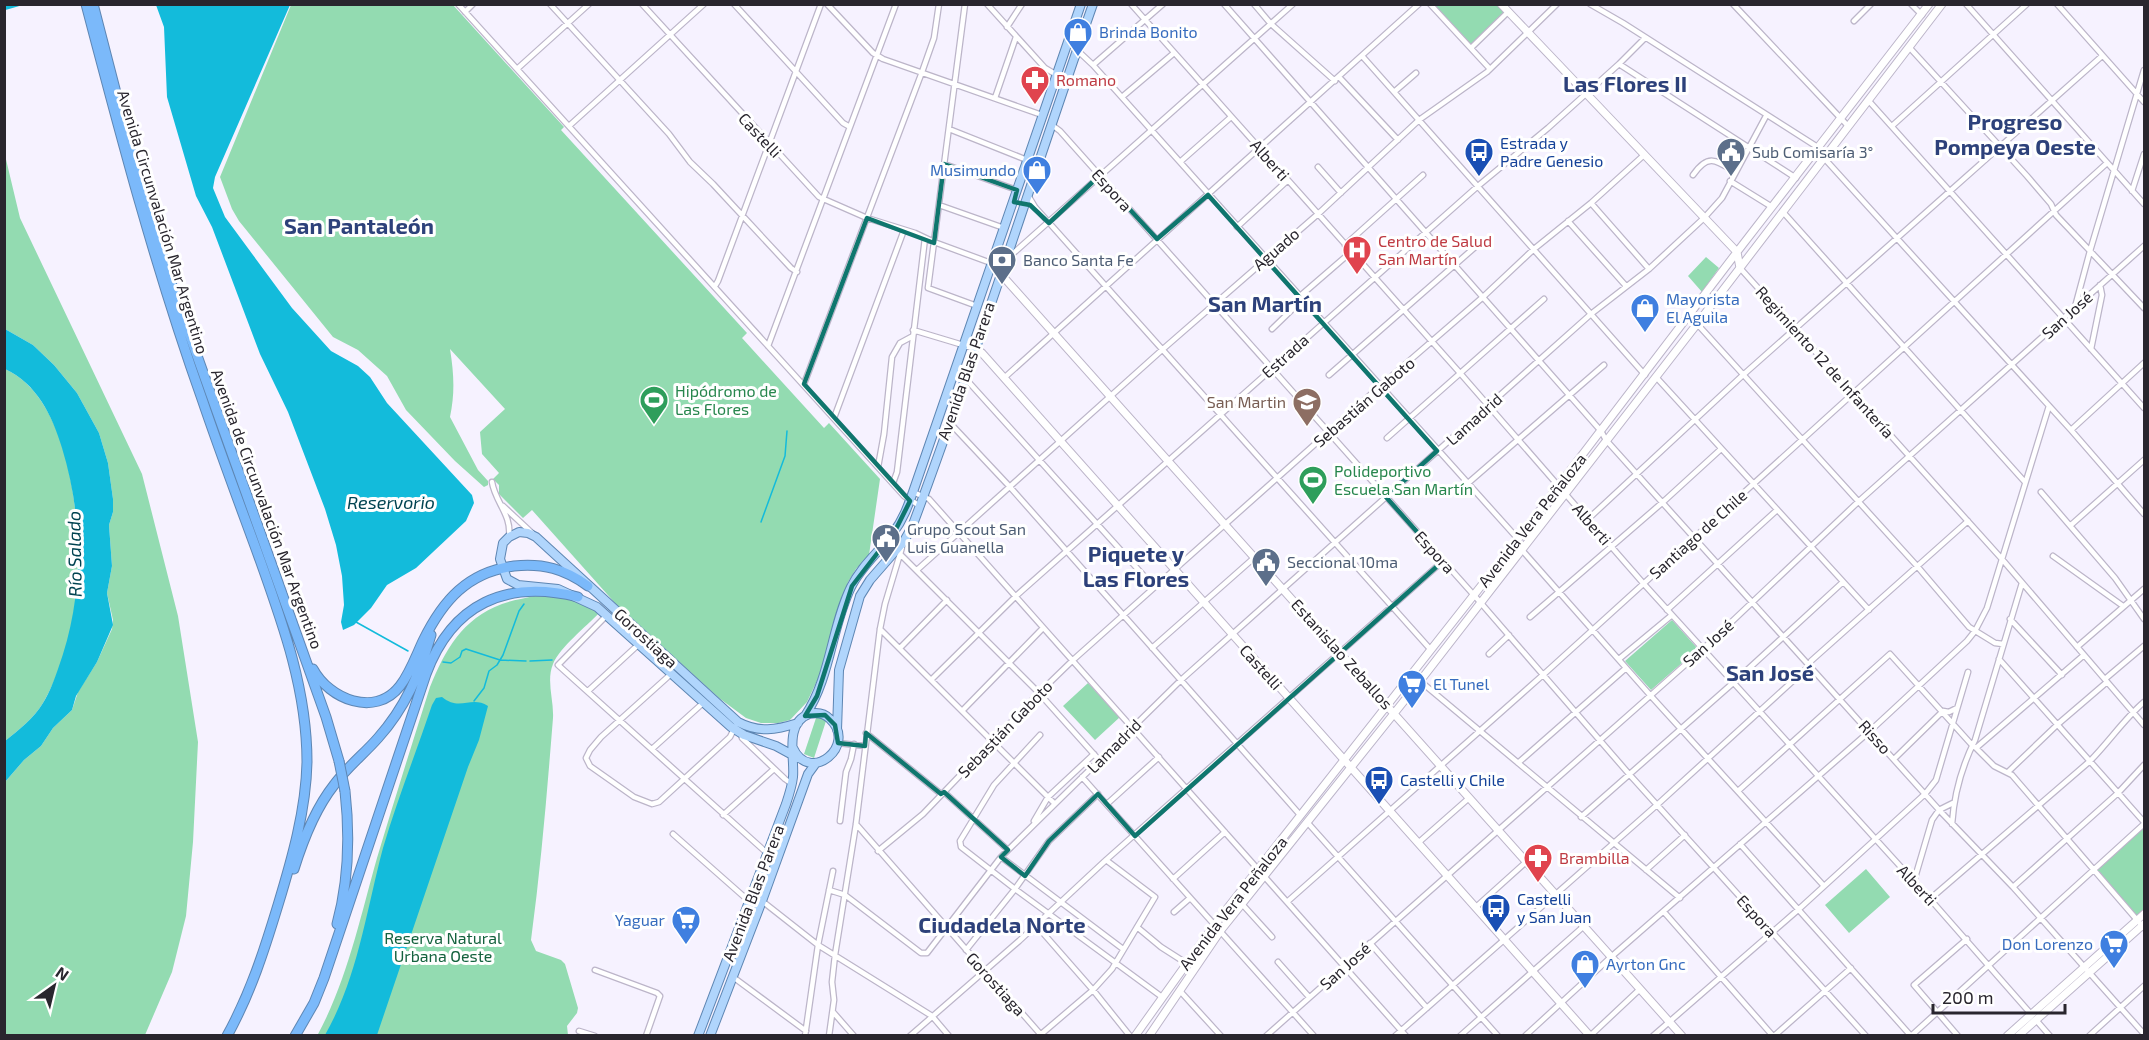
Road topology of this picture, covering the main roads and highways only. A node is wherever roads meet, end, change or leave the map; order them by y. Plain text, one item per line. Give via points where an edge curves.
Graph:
1 (86, 4) edge
2 (93, 4) edge
3 (1081, 4) edge
4 (1093, 4) edge
5 (1502, 4) edge
6 (1929, 4) edge
7 (1942, 4) edge
8 (1737, 252) junction
9 (991, 263) junction
10 (1740, 268) junction
11 (1001, 272) junction
12 (963, 345) junction
13 (975, 348) junction
14 (240, 476) junction
15 (502, 568) junction
16 (588, 586) junction
17 (578, 597) junction
18 (437, 616) junction
19 (686, 675) junction
20 (680, 682) junction
21 (1387, 706) junction
22 (1394, 714) junction
23 (805, 716) junction
24 (798, 723) junction
25 (837, 730) junction
26 (794, 754) junction
27 (1345, 760) junction
28 (816, 763) junction
29 (1351, 767) junction
30 (2145, 914) edge
31 (2142, 925) edge
32 (256, 975) junction
33 (2033, 1017) junction
34 (302, 1025) junction
35 (227, 1035) edge
36 (295, 1035) edge
37 (698, 1035) edge
38 (710, 1035) edge
39 (1135, 1035) edge
40 (1149, 1035) edge
41 (1590, 1035) edge
42 (1682, 1035) edge
43 (2007, 1035) edge
44 (2018, 1035) edge

1 - 32 highway, Avenida Circunvalación Mar Argentino via 152,248 284,626 297,677 306,735 304,800 286,878
2 - 14 highway, Avenida de Circunvalación Mar Argentino via 128,141 169,277
3 - 9 main road, Avenida Blas Parera
4 - 11 main road, Avenida Blas Parera
5 - 8 main road
6 - 8 main road, Avenida Vera Peñaloza
7 - 10 main road, Avenida Vera Peñaloza
8 - 10 main road
8 - 21 main road, Avenida Vera Peñaloza
9 - 11 main road, Estanislao Zeballos
9 - 12 main road, Avenida Blas Parera
10 - 22 main road, Avenida Vera Peñaloza
11 - 13 main road, Avenida Blas Parera
11 - 21 main road, Estanislao Zeballos
12 - 13 main road
12 - 23 main road, Avenida Blas Parera via 914,492 896,529 852,586 817,696
13 - 25 main road, Avenida Blas Parera via 924,496 904,541 860,596 837,686
13 - 27 main road, Castelli
14 - 18 highway via 312,668 327,688 358,702 375,702 389,696 401,685
14 - 34 highway, Avenida de Circunvalación Mar Argentino, bridge via 335,743 345,791 348,850 341,905
15 - 16 highway via 555,568
15 - 16 main road, Gorostiaga via 502,547 509,537 523,532 536,537
15 - 17 main road, Gorostiaga via 514,585 551,587
15 - 18 highway via 484,573 462,587
16 - 19 main road, Gorostiaga
17 - 20 main road, Gorostiaga via 607,615
17 - 34 highway via 541,590 504,594 468,612 442,641 426,674 329,967
18 - 32 highway via 422,666 404,703 386,729 333,786 313,821
19 - 20 main road
19 - 24 main road, Gorostiaga via 746,726 774,730
20 - 26 main road, Gorostiaga via 737,731
21 - 22 main road, Estanislao Zeballos
21 - 27 main road, Avenida Vera Peñaloza
22 - 29 main road, Avenida Vera Peñaloza
22 - 42 main road, Estanislao Zeballos
23 - 24 main road
23 - 25 main road via 822,713
24 - 26 main road via 793,737
25 - 28 main road via 838,743 828,758
26 - 28 main road, Gorostiaga
26 - 37 main road, Avenida Blas Parera via 792,784
27 - 29 main road, Castelli
27 - 39 main road, Avenida Vera Peñaloza via 1215,924
28 - 38 main road, Avenida Blas Parera via 808,774
29 - 40 main road, Avenida Vera Peñaloza via 1221,930
29 - 41 main road, Castelli
30 - 31 main road
31 - 33 main road
32 - 35 highway, Avenida Circunvalación Mar Argentino
33 - 43 main road
33 - 44 main road
34 - 36 highway

